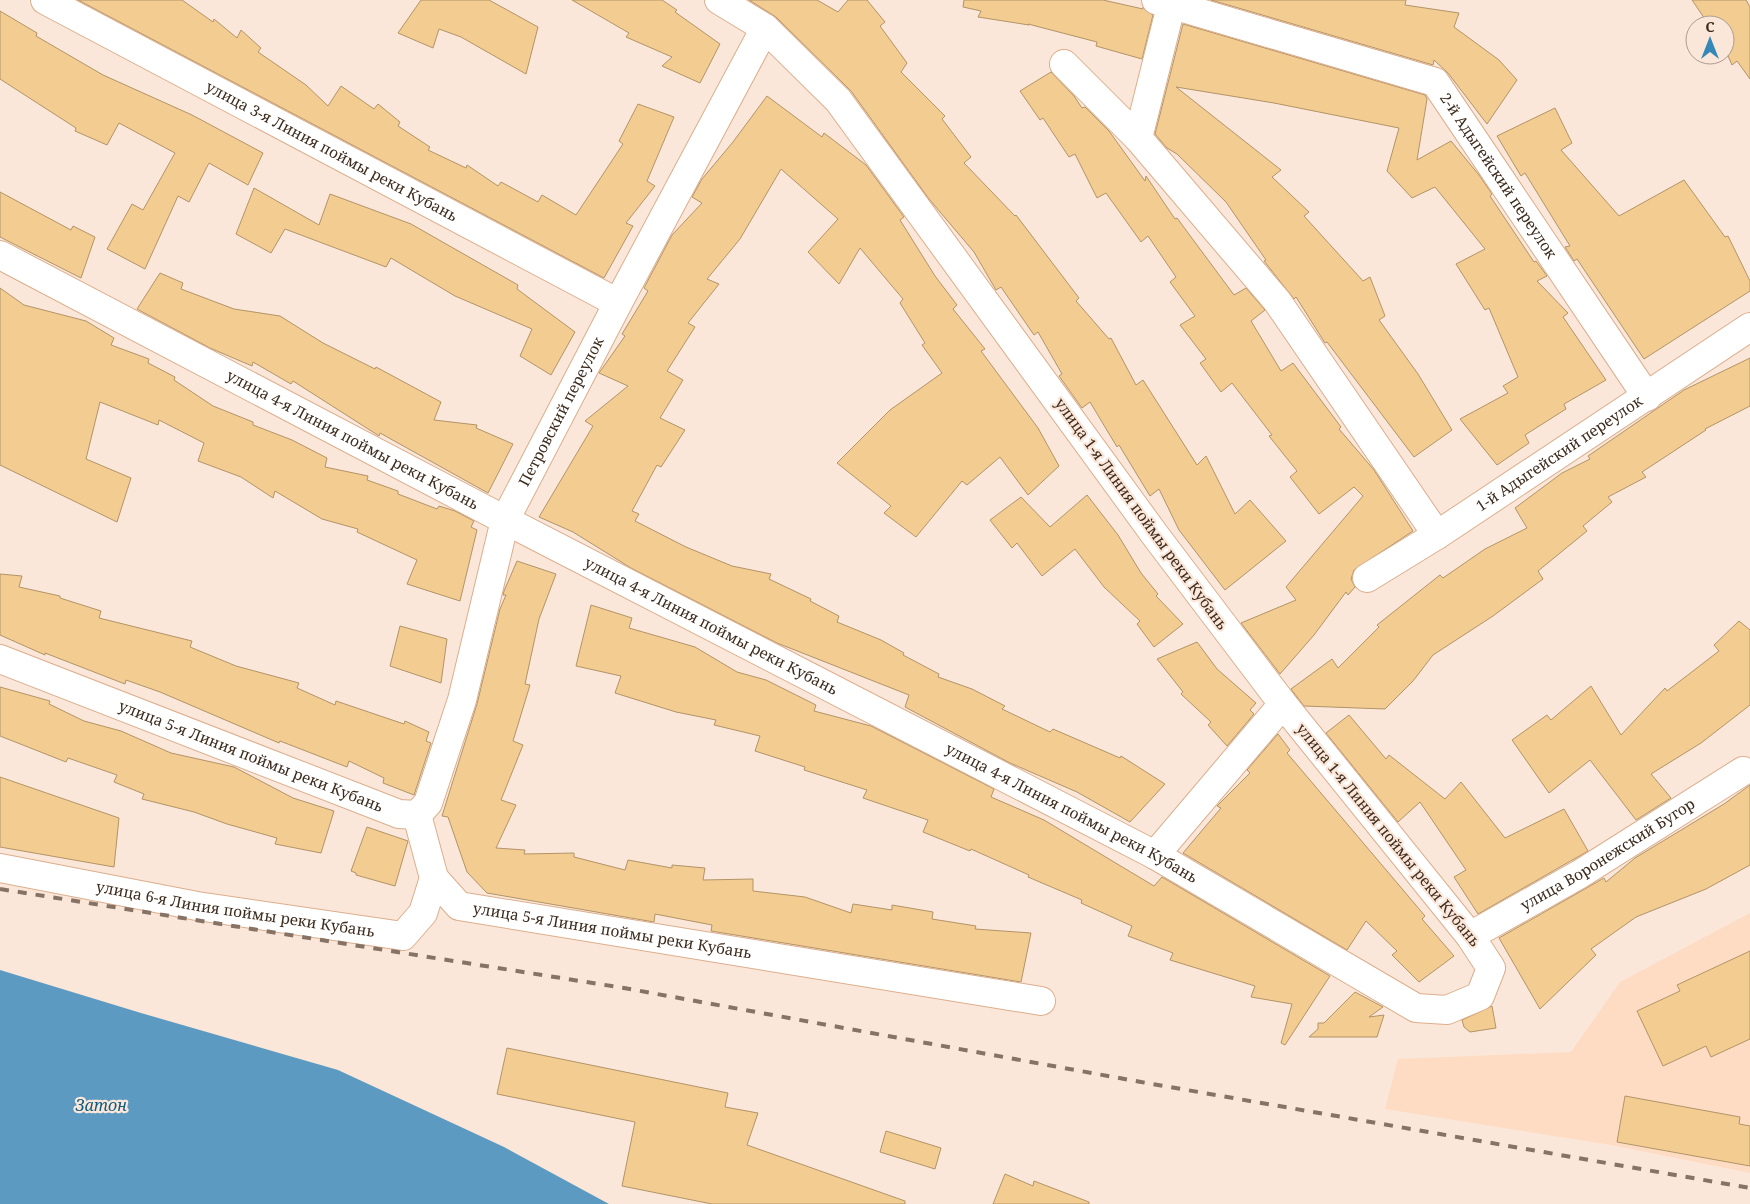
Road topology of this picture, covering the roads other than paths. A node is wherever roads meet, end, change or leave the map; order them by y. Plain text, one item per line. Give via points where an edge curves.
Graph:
1 (46, 0) edge
2 (719, 0) edge
3 (1164, 3) edge
4 (765, 28) junction
5 (1064, 64) dead end
6 (1138, 138) junction
7 (0, 255) edge
8 (618, 303) junction
9 (1750, 327) edge
10 (1648, 397) junction
11 (505, 520) junction
12 (1437, 535) junction
13 (1367, 578) dead end
14 (0, 659) edge
15 (1283, 704) junction
16 (1743, 771) dead end
17 (417, 815) junction
18 (1155, 855) junction
19 (0, 868) edge
20 (434, 878) junction
21 (1470, 936) junction
22 (1040, 1001) dead end
23 (1416, 1008) joint

1 - 8 street, улица 3-я Линия поймы реки Кубань
2 - 4 street, улица 1-я Линия поймы реки Кубань
3 - 6 street, 2-й Адыгейский переулок
3 - 10 street, 2-й Адыгейский переулок via 1435,82
4 - 8 street, Петровский переулок
4 - 15 street, улица 1-я Линия поймы реки Кубань via 838,100 1155,535
5 - 6 street
6 - 12 street via 1277,301
7 - 11 street, улица 4-я Линия поймы реки Кубань
8 - 11 street, Петровский переулок
9 - 10 street, 1-й Адыгейский переулок
10 - 12 street, 1-й Адыгейский переулок
11 - 17 street, Петровский переулок via 462,700 428,803
11 - 18 street, улица 4-я Линия поймы реки Кубань
12 - 13 street, 1-й Адыгейский переулок
14 - 17 street, улица 5-я Линия поймы реки Кубань via 399,814
15 - 18 street
15 - 21 street, улица 1-я Линия поймы реки Кубань
16 - 21 street, улица Воронежский Бугор via 1580,874
17 - 20 street, улица 5-я Линия поймы реки Кубань
18 - 23 street, улица 4-я Линия поймы реки Кубань
19 - 20 street, улица 6-я Линия поймы реки Кубань via 197,906 403,936 423,914
20 - 22 street, улица 5-я Линия поймы реки Кубань via 459,906
21 - 23 street, улица 1-я Линия поймы реки Кубань via 1491,968 1480,996 1447,1010

